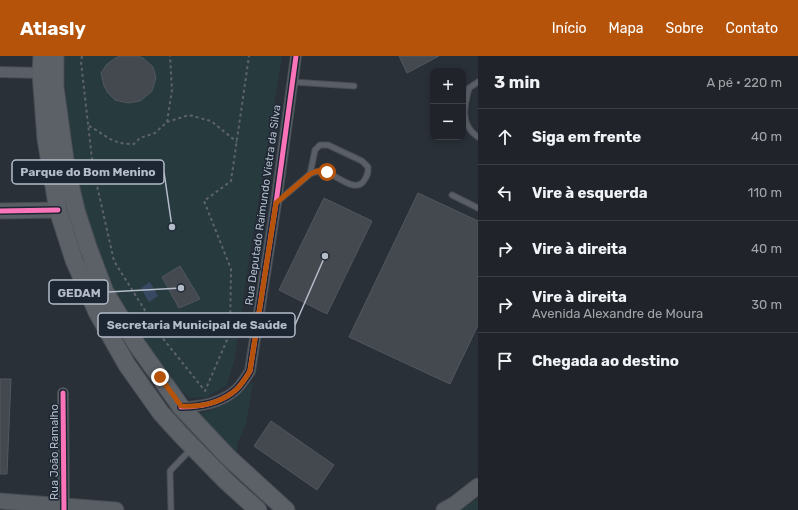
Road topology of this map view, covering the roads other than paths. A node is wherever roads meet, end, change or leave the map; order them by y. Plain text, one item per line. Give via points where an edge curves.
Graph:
1 (42, 56) edge
2 (55, 56) edge
3 (296, 56) edge
4 (0, 72) edge
5 (41, 73) junction
6 (293, 82) junction
7 (478, 82) edge
8 (354, 86) dead end
9 (478, 137) edge
10 (49, 158) junction
11 (66, 167) junction
12 (310, 174) junction
13 (452, 195) dead end
14 (276, 203) junction
15 (478, 208) edge
16 (58, 210) junction
17 (0, 211) edge
18 (105, 292) junction
19 (63, 393) dead end
20 (181, 406) junction
21 (193, 447) junction
22 (478, 486) edge
23 (0, 501) edge
24 (274, 504) edge
25 (64, 508) edge
26 (116, 510) edge
27 (171, 510) edge
28 (258, 510) edge
29 (286, 510) edge
30 (444, 510) edge

1 - 5 main road
2 - 11 main road via 55,87
3 - 6 street, Rua Deputado Raimundo Vietra da Silva
4 - 5 street
5 - 10 main road
6 - 8 lane
6 - 14 street, Rua Deputado Raimundo Vietra da Silva
7 - 9 lane via 469,88 465,121 470,131
10 - 11 main road via 59,168
10 - 16 main road
11 - 18 main road via 76,210
12 - 12 lane via 317,171 327,172 358,186 363,184 368,167 362,161 328,145 320,145 315,150
12 - 14 lane
13 - 15 lane
14 - 20 street, Rua Deputado Raimundo Vietra da Silva via 250,371 233,393 206,405
16 - 17 main road
16 - 18 main road via 66,210 71,214 91,270
16 - 21 main road via 74,260 98,312 124,359 161,413
18 - 20 main road via 137,345
19 - 25 street, Rua João Ramalho
20 - 24 main road
21 - 27 lane via 170,471
21 - 28 main road
22 - 30 main road
23 - 25 main road
24 - 29 main road
25 - 26 main road

